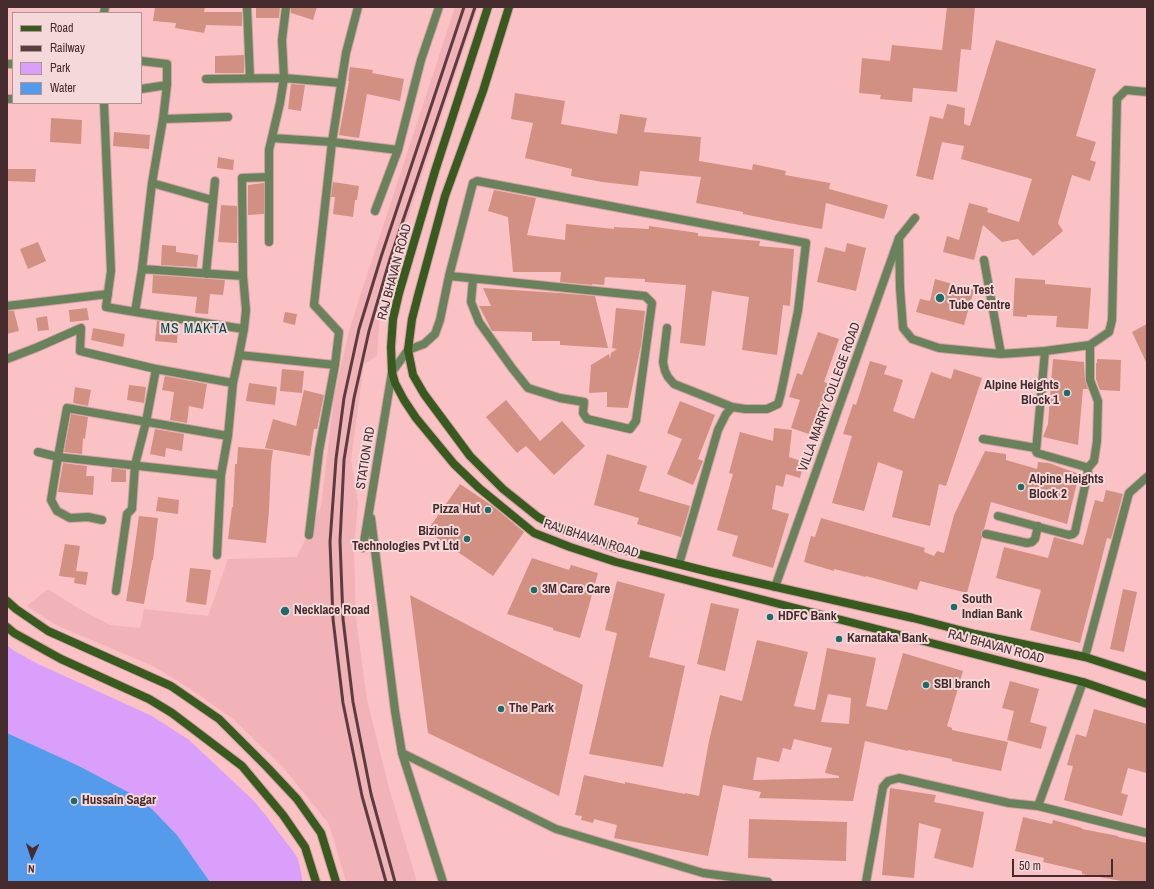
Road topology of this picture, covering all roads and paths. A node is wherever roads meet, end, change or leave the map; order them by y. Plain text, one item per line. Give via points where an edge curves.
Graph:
1 (247, 7) edge
2 (286, 7) edge
3 (358, 7) edge
4 (439, 7) edge
5 (488, 7) edge
6 (509, 7) edge
7 (142, 61) edge
8 (250, 78) junction
9 (284, 78) junction
10 (206, 79) dead end
11 (341, 84) junction
12 (167, 85) junction
13 (142, 89) edge
14 (1147, 92) edge
15 (104, 104) edge
16 (228, 117) dead end
17 (163, 119) junction
18 (272, 138) junction
19 (332, 142) junction
20 (398, 150) junction
21 (269, 177) junction
22 (215, 181) dead end
23 (152, 183) junction
24 (212, 200) junction
25 (375, 211) dead end
26 (915, 218) dead end
27 (899, 238) junction
28 (269, 242) dead end
29 (984, 260) dead end
30 (142, 269) junction
31 (206, 274) junction
32 (243, 276) junction
33 (450, 276) junction
34 (473, 279) junction
35 (108, 294) junction
36 (7, 306) edge
37 (135, 312) junction
38 (667, 328) dead end
39 (244, 330) junction
40 (1090, 345) junction
41 (408, 350) junction
42 (1045, 351) junction
43 (1001, 354) junction
44 (239, 355) junction
45 (7, 359) edge
46 (335, 365) junction
47 (156, 369) junction
48 (392, 372) junction
49 (234, 383) junction
50 (732, 407) junction
51 (146, 422) junction
52 (228, 436) junction
53 (983, 439) dead end
54 (1036, 448) junction
55 (38, 452) dead end
56 (58, 457) junction
57 (135, 465) junction
58 (1087, 469) junction
59 (221, 475) junction
60 (1147, 477) edge
61 (370, 509) junction
62 (998, 516) dead end
63 (102, 520) dead end
64 (1038, 526) junction
65 (986, 534) dead end
66 (310, 535) dead end
67 (363, 548) dead end
68 (217, 555) dead end
69 (679, 564) junction
70 (775, 588) junction
71 (116, 591) dead end
72 (7, 601) edge
73 (7, 627) edge
74 (1085, 658) junction
75 (1147, 677) edge
76 (1083, 682) junction
77 (1147, 704) edge
78 (402, 753) junction
79 (1038, 806) junction
80 (1147, 833) edge
81 (703, 873) junction
82 (316, 882) edge
83 (336, 882) edge
84 (443, 882) edge
85 (703, 882) edge
86 (768, 882) edge
87 (866, 882) edge

1 - 8 street
2 - 9 street via 282,40
3 - 11 street
4 - 20 street via 421,60
5 - 48 main road, RAJ BHAVAN ROAD via 399,293 392,326
6 - 41 main road, RAJ BHAVAN ROAD via 445,196 412,319
7 - 12 street via 167,64
8 - 9 street
8 - 10 street
9 - 11 street
9 - 18 street
11 - 19 street
12 - 13 street
12 - 17 street
14 - 40 street via 1126,90 1117,99 1112,320 1109,332
15 - 35 street via 111,271
16 - 17 street
17 - 23 street
18 - 19 street
18 - 21 street via 269,150
19 - 20 street
19 - 46 street via 314,305 338,332
20 - 25 street
21 - 28 street
21 - 32 street via 242,178
22 - 24 street
23 - 24 street
23 - 30 street
24 - 31 street
26 - 27 street, VILLA MARRY COLLEGE ROAD
27 - 43 street via 903,328 912,339 939,348
27 - 70 street, VILLA MARRY COLLEGE ROAD
29 - 43 street
30 - 31 street
30 - 37 street
31 - 32 street
32 - 39 street via 246,310
33 - 34 street
33 - 41 street via 435,334 424,344
33 - 50 street via 472,184 477,182 806,243 798,311 778,404 767,409
34 - 34 street via 471,302 479,322 528,388 584,402 583,413 587,419 630,429 636,421 652,303 645,296
35 - 36 street
35 - 37 street via 106,307
37 - 39 street
38 - 50 street via 663,362 668,377 674,384
39 - 44 street
40 - 42 street
40 - 58 street via 1090,380 1098,401 1094,461
41 - 48 street
41 - 69 main road, RAJ BHAVAN ROAD via 413,374 424,394 470,456 514,498 552,525 569,532 615,548
42 - 43 street
42 - 54 street
44 - 46 street
44 - 49 street
45 - 47 street via 81,328 80,351
46 - 66 street via 319,451
47 - 49 street
47 - 51 street
48 - 61 street, STATION RD
48 - 76 main road, RAJ BHAVAN ROAD via 395,383 416,418 454,464 534,533 616,562
49 - 52 street
50 - 69 street via 718,430
51 - 52 street
51 - 56 street via 67,408
51 - 57 street
52 - 59 street
53 - 54 street
54 - 58 street via 1037,453
55 - 56 street
56 - 57 street
56 - 63 street via 51,500 57,511 70,518 88,517
57 - 59 street
57 - 71 street via 132,509 127,514
58 - 64 street via 1075,532 1069,535
59 - 68 street
60 - 74 street via 1129,493
61 - 67 street, STATION RD
61 - 78 street
62 - 64 street
64 - 65 street via 1035,539 1027,543
69 - 70 main road, RAJ BHAVAN ROAD
70 - 74 main road, RAJ BHAVAN ROAD
72 - 83 main road via 48,632 171,686 219,719 301,804 321,833
73 - 82 main road via 62,659 149,699 172,713 242,766 283,815 305,847
74 - 75 main road, RAJ BHAVAN ROAD
76 - 77 main road, RAJ BHAVAN ROAD
76 - 79 street
78 - 81 street via 556,829
78 - 84 street
79 - 80 street
79 - 87 street via 1008,803 899,778 888,781 883,787
81 - 85 street
81 - 86 street

